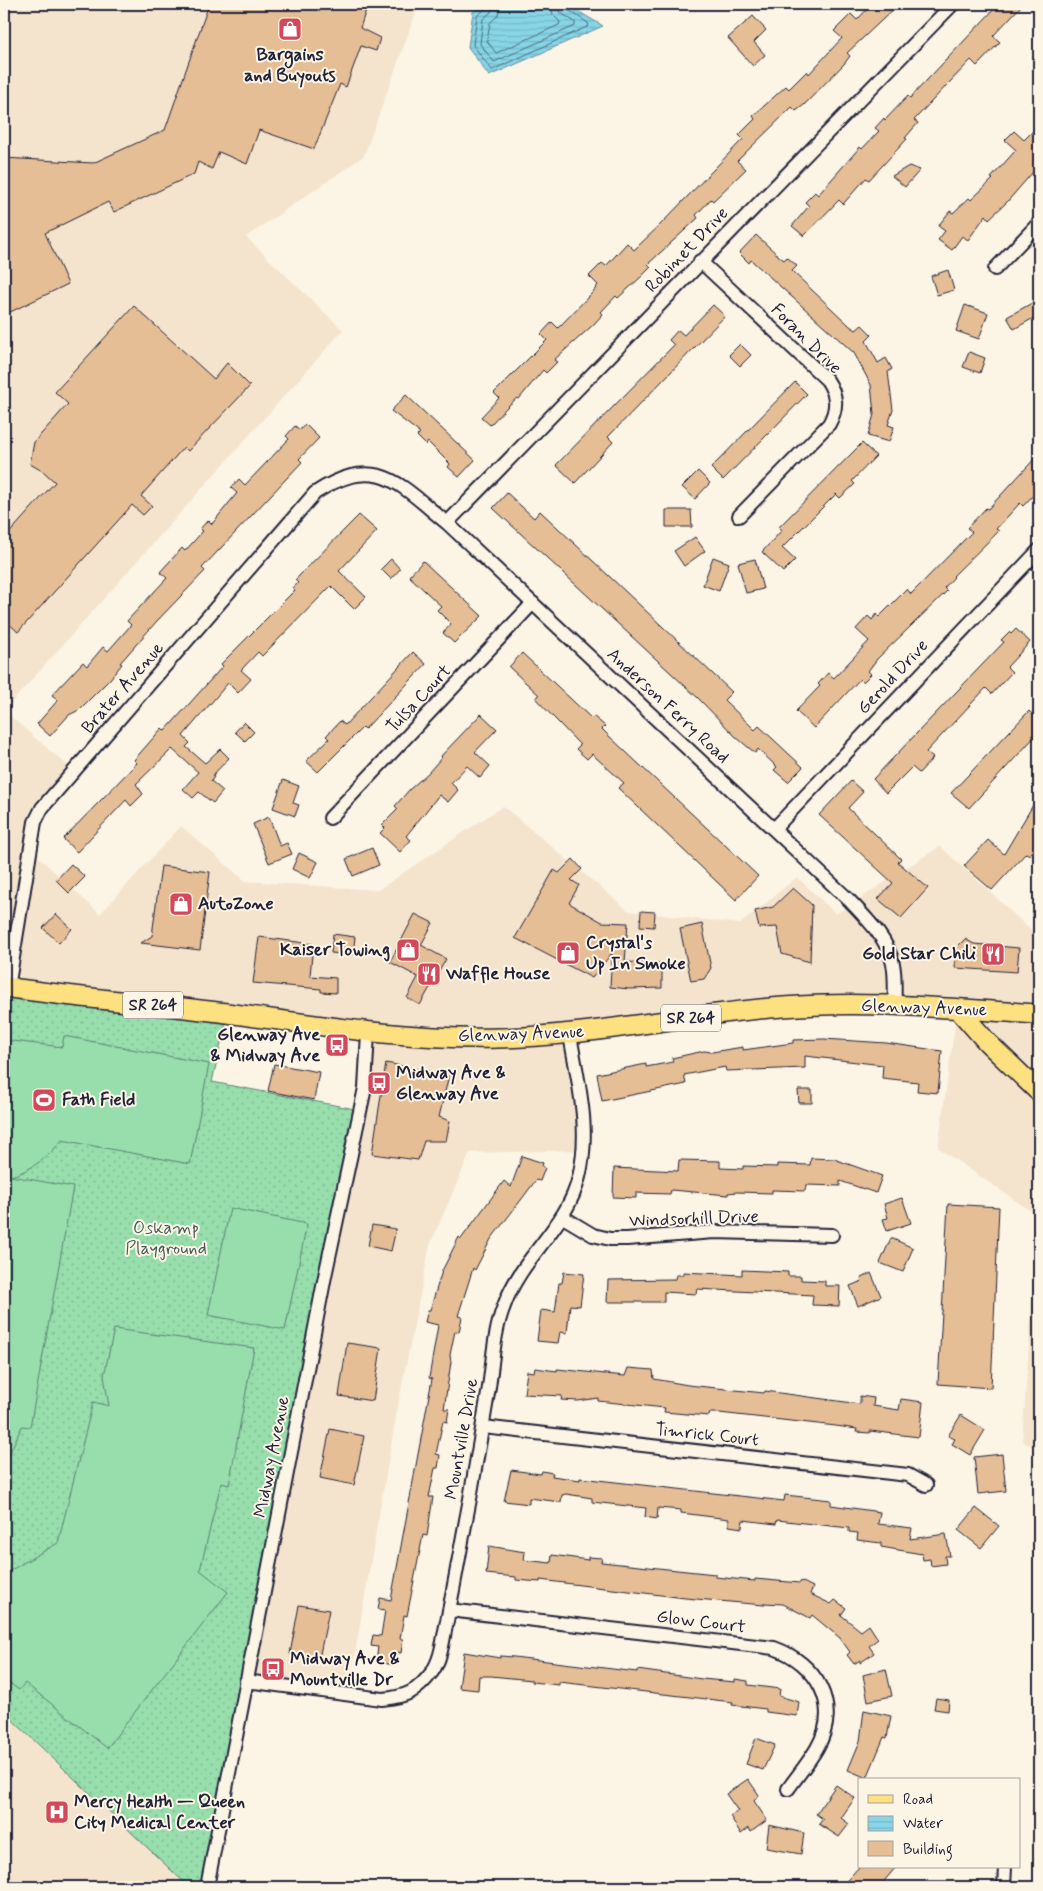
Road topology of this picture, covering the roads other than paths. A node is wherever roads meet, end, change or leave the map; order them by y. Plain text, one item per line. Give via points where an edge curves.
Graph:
1 (953, 4) edge
2 (1039, 224) edge
3 (700, 261) junction
4 (995, 269) dead end
5 (364, 473) joint
6 (738, 516) dead end
7 (447, 523) junction
8 (1039, 550) edge
9 (533, 604) junction
10 (330, 818) dead end
11 (774, 829) junction
12 (6, 987) edge
13 (895, 1007) junction
14 (958, 1009) junction
15 (1039, 1014) edge
16 (368, 1033) junction
17 (570, 1035) junction
18 (1039, 1092) edge
19 (563, 1217) junction
20 (832, 1235) dead end
21 (483, 1427) junction
22 (926, 1485) dead end
23 (449, 1610) junction
24 (246, 1681) junction
25 (788, 1788) dead end
26 (1005, 1868) edge
27 (207, 1887) edge
28 (1004, 1887) edge

1 - 3 street, Robinet Drive
2 - 4 street
3 - 6 street, Foran Drive via 827,380 835,397 836,406 829,424
3 - 7 street, Robinet Drive
5 - 7 street, Anderson Ferry Road via 384,475
5 - 12 street, Brater Avenue via 348,475 315,493 42,808 35,822
7 - 9 street, Anderson Ferry Road
8 - 11 street, Gerold Drive
9 - 10 street, Tulsa Court
9 - 11 street, Anderson Ferry Road
11 - 13 street, Anderson Ferry Road via 869,921 893,965
12 - 16 main road, Glenway Avenue / SR 264
13 - 14 main road, Glenway Avenue / SR 264
13 - 17 main road, Glenway Avenue / SR 264 via 826,1005 756,1009
14 - 15 main road, Glenway Avenue / SR 264
14 - 18 main road
16 - 17 main road, Glenway Avenue / SR 264 via 496,1038
16 - 24 street, Midway Avenue via 365,1088
17 - 19 street, Mountville Drive via 585,1122 584,1150 579,1178
19 - 20 street, Windsorhill Drive via 593,1235 610,1239 714,1232
19 - 21 street, Mountville Drive via 526,1262 503,1306
21 - 22 street, Timrick Court via 908,1475
21 - 23 street, Mountville Drive
23 - 24 street, Mountville Drive via 433,1670 416,1690 403,1697 382,1699
23 - 25 street, Glow Court via 787,1652 817,1680 826,1707 824,1728 817,1748
24 - 27 street, Midway Avenue
26 - 28 street

